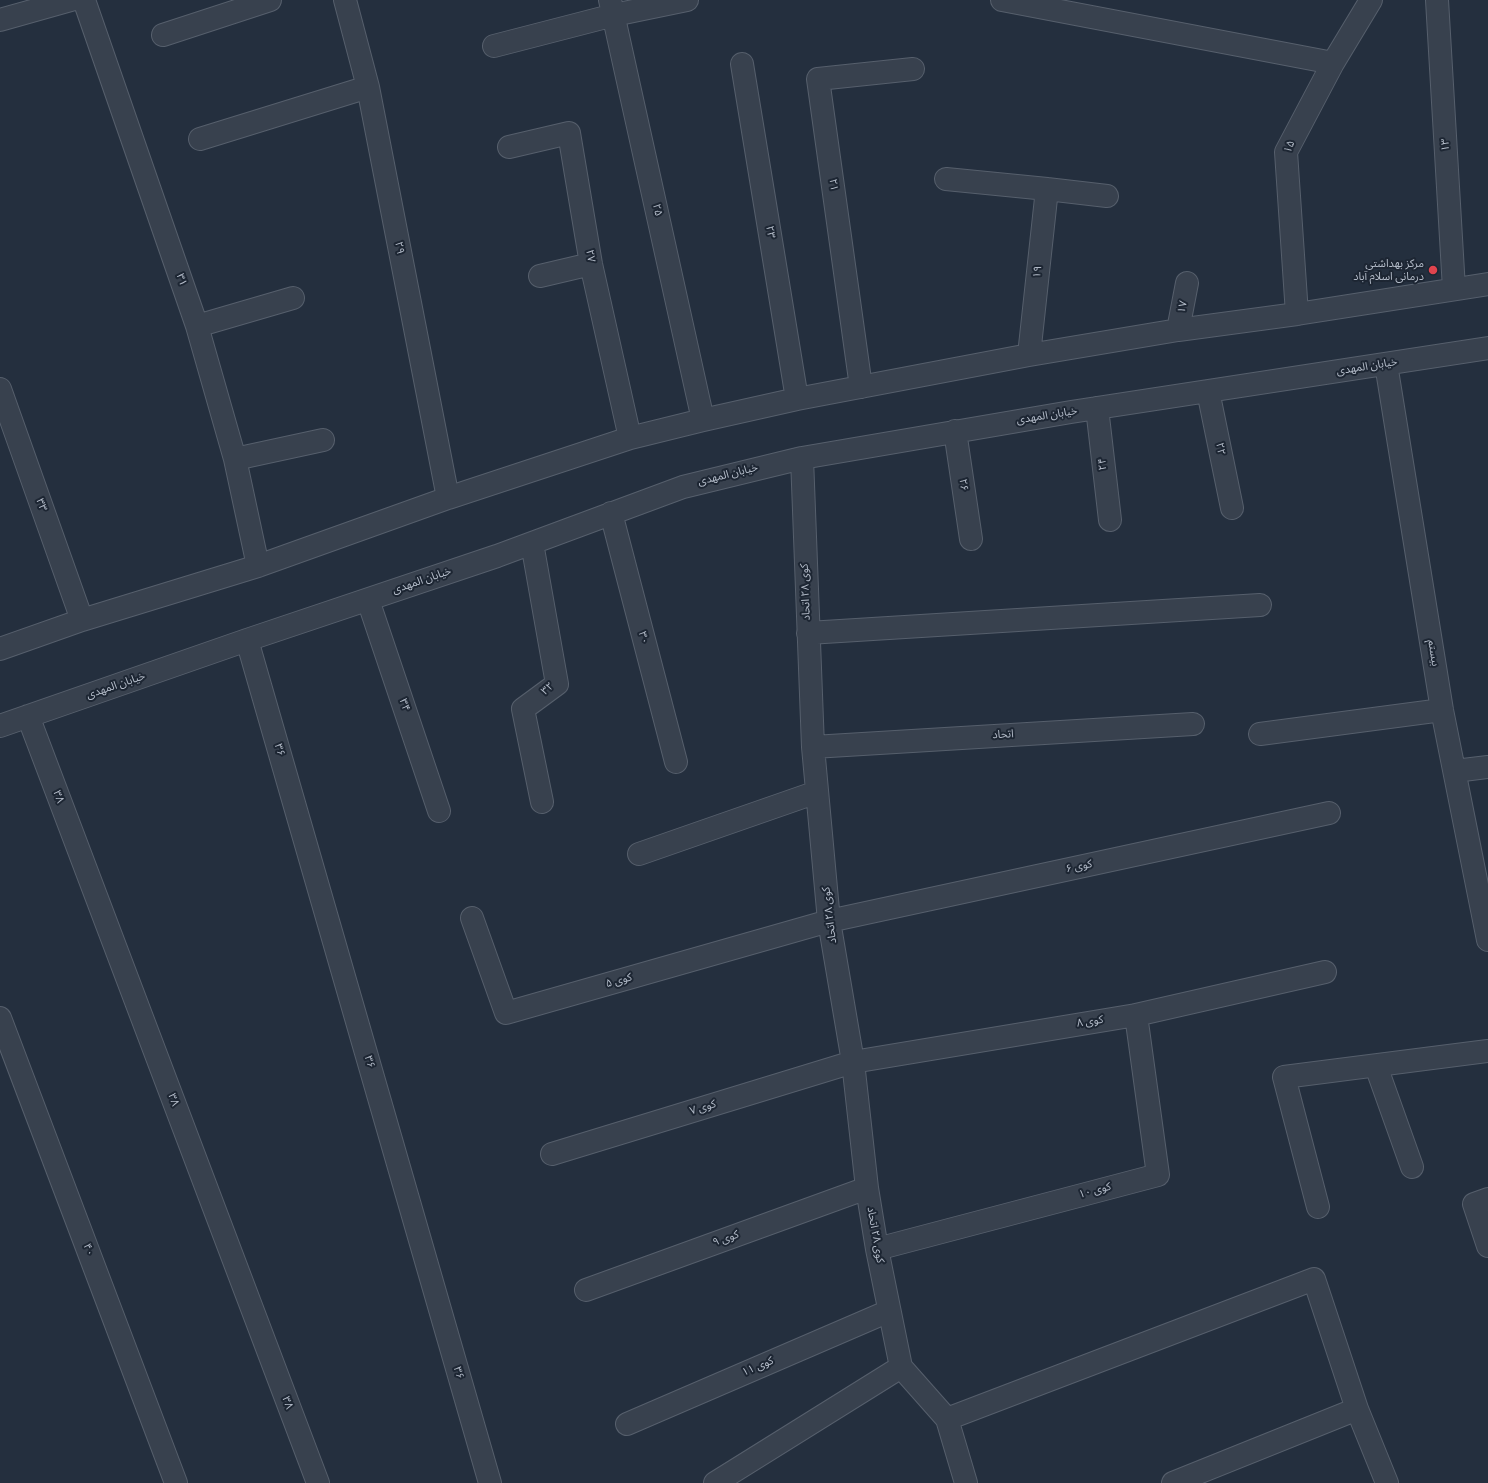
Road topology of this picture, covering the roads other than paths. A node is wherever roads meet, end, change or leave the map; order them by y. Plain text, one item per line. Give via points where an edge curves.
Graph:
1 (71, 0) edge
2 (84, 0) edge
3 (270, 0) edge
4 (345, 0) edge
5 (687, 0) edge
6 (1002, 0) edge
7 (1371, 0) edge
8 (1437, 0) edge
9 (1050, 5) edge
10 (612, 8) edge
11 (0, 20) edge
12 (163, 35) dead end
13 (494, 46) dead end
14 (1333, 63) junction
15 (742, 64) dead end
16 (913, 69) dead end
17 (368, 87) junction
18 (200, 139) dead end
19 (509, 147) dead end
20 (946, 179) dead end
21 (1047, 188) junction
22 (1107, 196) dead end
23 (591, 264) junction
24 (540, 276) dead end
25 (1187, 283) dead end
26 (1488, 284) edge
27 (1454, 289) junction
28 (293, 298) dead end
29 (1297, 314) junction
30 (197, 326) junction
31 (1178, 330) junction
32 (1488, 348) edge
33 (1029, 354) junction
34 (1386, 364) junction
35 (861, 387) junction
36 (0, 389) edge
37 (1208, 391) junction
38 (797, 399) junction
39 (1097, 408) junction
40 (703, 420) junction
41 (955, 431) junction
42 (630, 438) junction
43 (322, 440) dead end
44 (802, 458) junction
45 (235, 459) junction
46 (448, 498) junction
47 (1232, 508) dead end
48 (611, 514) junction
49 (1110, 520) dead end
50 (971, 539) dead end
51 (532, 543) junction
52 (258, 566) junction
53 (368, 600) junction
54 (1260, 606) dead end
55 (82, 620) junction
56 (808, 633) junction
57 (247, 640) junction
58 (0, 649) edge
59 (1442, 710) junction
60 (28, 716) junction
61 (1193, 724) dead end
62 (0, 726) edge
63 (1260, 734) dead end
64 (813, 747) junction
65 (676, 762) dead end
66 (1488, 767) edge
67 (1455, 771) junction
68 (818, 792) junction
69 (542, 802) dead end
70 (439, 811) dead end
71 (1329, 813) dead end
72 (640, 854) dead end
73 (472, 918) dead end
74 (829, 921) junction
75 (1488, 940) edge
76 (1325, 972) dead end
77 (1136, 1015) junction
78 (0, 1018) edge
79 (1488, 1051) edge
80 (853, 1062) junction
81 (1376, 1066) junction
82 (552, 1154) dead end
83 (1412, 1167) dead end
84 (867, 1188) junction
85 (1488, 1199) edge
86 (1318, 1206) dead end
87 (1488, 1246) edge
88 (877, 1249) junction
89 (586, 1290) dead end
90 (888, 1311) junction
91 (900, 1367) junction
92 (1357, 1409) junction
93 (947, 1419) junction
94 (627, 1424) dead end
95 (176, 1483) edge
96 (318, 1483) edge
97 (490, 1483) edge
98 (715, 1483) edge
99 (966, 1483) edge
100 (1173, 1483) edge
101 (1387, 1483) edge

1 - 11 street
2 - 30 street, ۳۱
3 - 12 street
4 - 17 street, ۲۹
5 - 10 street
6 - 9 street
7 - 14 street, ۱۵
8 - 27 street, ۱۳
9 - 14 street
10 - 13 street
10 - 40 street, ۲۵
14 - 29 street, ۱۵ via 1286,152
15 - 38 street, ۲۳
16 - 35 street, ۲۱ via 818,78
17 - 18 street
17 - 46 street, ۲۹
19 - 23 street, ۲۷ via 569,133
20 - 21 street
21 - 22 street
21 - 33 street, ۱۹
23 - 24 street
23 - 42 street, ۲۷
25 - 31 street, ۱۷
26 - 27 street
27 - 29 street
28 - 30 street
29 - 31 street
30 - 45 street, ۳۱
31 - 33 street
32 - 34 street, خیابان المهدی
33 - 35 street
34 - 37 street, خیابان المهدی
34 - 59 street, بیستم
35 - 38 street
36 - 55 street, ۳۳
37 - 39 street, خیابان المهدی
37 - 47 street, ۲۲
38 - 40 street
39 - 41 street, خیابان المهدی
39 - 49 street, ۲۴
40 - 42 street
41 - 44 street, خیابان المهدی
41 - 50 street, ۲۶
42 - 46 street
43 - 45 street
44 - 48 street, خیابان المهدی via 683,486
44 - 56 street, کوی ۲۸ اتحاد
45 - 52 street, ۳۱
46 - 52 street
48 - 51 street, خیابان المهدی
48 - 65 street, ۳۰
51 - 53 street, خیابان المهدی
51 - 69 street, ۳۲ via 557,684 523,709
52 - 55 street
53 - 57 street, خیابان المهدی
53 - 70 street, ۳۴
54 - 56 street
55 - 58 street
56 - 64 street, کوی ۲۸ اتحاد
57 - 60 street, خیابان المهدی
57 - 97 street, ۳۶
59 - 63 street
59 - 67 street, بیستم
60 - 62 street, خیابان المهدی
60 - 96 street, ۳۸
61 - 64 street, اتحاد
64 - 68 street, کوی ۲۸ اتحاد
66 - 67 street
67 - 75 street, بیستم
68 - 72 street
68 - 74 street, کوی ۲۸ اتحاد
71 - 74 street, کوی ۶
73 - 74 street, کوی ۵ via 506,1013
74 - 80 street, کوی ۲۸ اتحاد
76 - 77 street, کوی ۸
77 - 80 street, کوی ۸
77 - 88 street, کوی ۱۰ via 1158,1175
78 - 95 street, ۴۰
79 - 81 street
80 - 82 street, کوی ۷
80 - 84 street, کوی ۲۸ اتحاد
81 - 83 street
81 - 86 street via 1284,1077
84 - 88 street, کوی ۲۸ اتحاد
84 - 89 street, کوی ۹
85 - 87 street via 1474,1204
88 - 90 street, کوی ۲۸ اتحاد
90 - 91 street, کوی ۲۸ اتحاد
90 - 94 street, کوی ۱۱
91 - 93 street
91 - 98 street
92 - 93 street via 1314,1278
92 - 100 street
92 - 101 street
93 - 99 street

